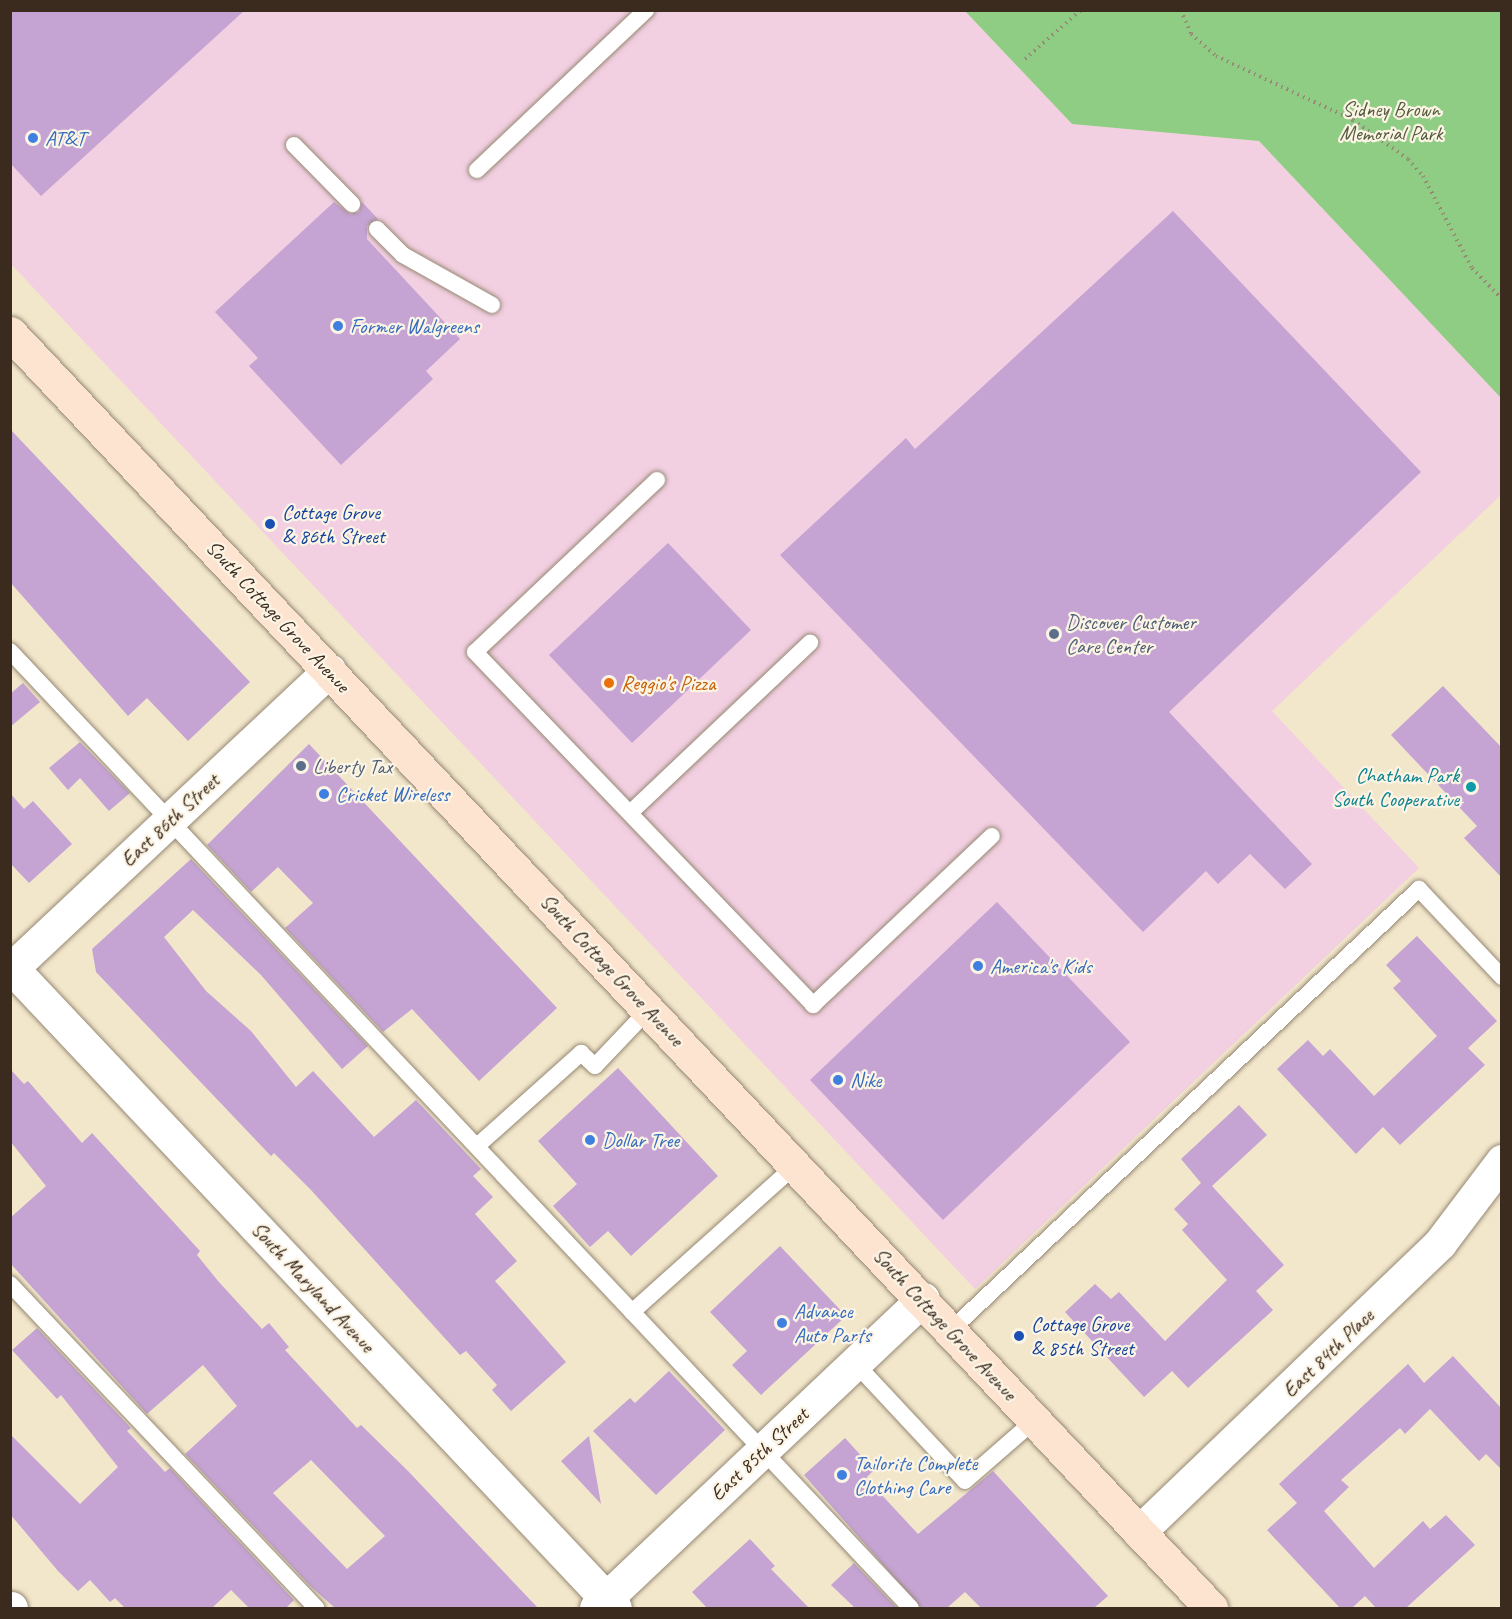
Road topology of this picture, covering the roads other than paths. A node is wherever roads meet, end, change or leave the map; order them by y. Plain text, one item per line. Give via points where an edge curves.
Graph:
1 (646, 10) edge
2 (294, 145) dead end
3 (477, 170) dead end
4 (352, 204) dead end
5 (377, 229) dead end
6 (492, 305) dead end
7 (10, 333) edge
8 (657, 480) dead end
9 (810, 643) dead end
10 (10, 651) edge
11 (329, 670) junction
12 (630, 813) junction
13 (170, 820) junction
14 (992, 836) dead end
15 (11, 968) edge
16 (1502, 977) edge
17 (649, 1009) junction
18 (477, 1146) junction
19 (1502, 1161) edge
20 (796, 1165) junction
21 (10, 1284) edge
22 (923, 1299) junction
23 (632, 1312) junction
24 (951, 1330) junction
25 (855, 1363) junction
26 (1035, 1420) junction
27 (763, 1450) junction
28 (1139, 1532) junction
29 (606, 1605) edge
30 (316, 1608) edge
31 (911, 1608) edge
32 (1211, 1608) edge

1 - 3 lane
2 - 4 lane
5 - 6 lane via 403,255
7 - 11 main road, South Cottage Grove Avenue
8 - 12 lane via 475,652
9 - 12 lane
10 - 13 lane
11 - 13 street, East 86th Street
11 - 17 main road, South Cottage Grove Avenue
12 - 14 lane via 813,1005
13 - 15 street, East 86th Street
13 - 18 lane
15 - 29 street, South Maryland Avenue
16 - 24 lane via 1419,890
17 - 18 lane via 595,1066 581,1053
17 - 20 main road, South Cottage Grove Avenue
18 - 23 lane
19 - 28 street, East 84th Place via 1440,1243
20 - 22 main road, South Cottage Grove Avenue
20 - 23 lane
21 - 30 lane
22 - 24 main road, South Cottage Grove Avenue
22 - 25 street, East 85th Street
23 - 27 lane
24 - 26 main road, South Cottage Grove Avenue
25 - 26 lane via 964,1481
25 - 27 street, East 85th Street
26 - 28 main road, South Cottage Grove Avenue
27 - 29 street, East 85th Street
27 - 31 lane
28 - 32 main road, South Cottage Grove Avenue

